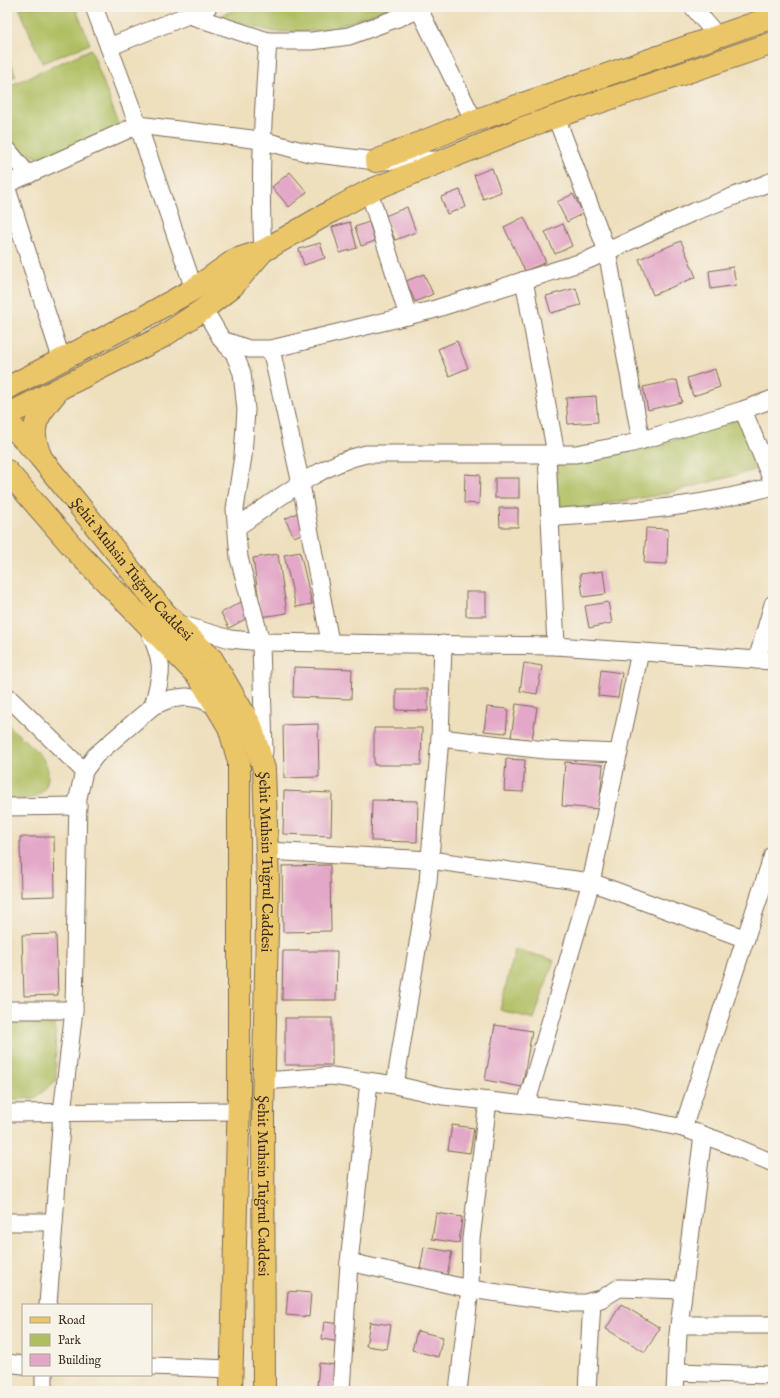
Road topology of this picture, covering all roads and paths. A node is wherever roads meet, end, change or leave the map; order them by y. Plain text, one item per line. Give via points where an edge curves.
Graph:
1 (94, 7) edge
2 (208, 7) edge
3 (693, 7) edge
4 (419, 8) edge
5 (189, 14) junction
6 (773, 17) edge
7 (718, 37) junction
8 (268, 41) junction
9 (773, 43) edge
10 (109, 47) junction
11 (556, 117) junction
12 (474, 121) junction
13 (138, 125) junction
14 (261, 140) junction
15 (7, 149) edge
16 (446, 160) junction
17 (376, 161) junction
18 (28, 175) junction
19 (773, 181) edge
20 (7, 184) edge
21 (7, 189) edge
22 (369, 192) junction
23 (263, 251) junction
24 (607, 251) junction
25 (524, 280) junction
26 (194, 289) junction
27 (204, 309) junction
28 (408, 316) junction
29 (222, 340) junction
30 (271, 350) junction
31 (62, 361) junction
32 (7, 388) edge
33 (59, 390) junction
34 (773, 399) edge
35 (743, 410) junction
36 (7, 415) edge
37 (7, 421) edge
38 (641, 441) junction
39 (551, 454) junction
40 (41, 458) junction
41 (7, 471) edge
42 (773, 483) edge
43 (301, 484) junction
44 (773, 486) edge
45 (550, 518) junction
46 (237, 527) junction
47 (773, 604) edge
48 (146, 622) junction
49 (173, 622) junction
50 (261, 642) junction
51 (330, 642) junction
52 (443, 644) junction
53 (556, 646) junction
54 (640, 652) junction
55 (765, 660) edge
56 (7, 696) edge
57 (153, 706) junction
58 (216, 706) junction
59 (440, 738) junction
60 (619, 753) junction
61 (264, 769) junction
62 (84, 771) junction
63 (78, 806) junction
64 (7, 807) edge
65 (267, 851) junction
66 (773, 855) edge
67 (430, 860) junction
68 (591, 882) junction
69 (746, 939) junction
70 (7, 1010) edge
71 (74, 1010) junction
72 (264, 1081) junction
73 (370, 1082) junction
74 (395, 1085) junction
75 (488, 1101) junction
76 (526, 1105) junction
77 (238, 1111) junction
78 (7, 1113) edge
79 (62, 1113) junction
80 (683, 1128) junction
81 (703, 1135) junction
82 (773, 1163) edge
83 (7, 1222) edge
84 (54, 1222) junction
85 (349, 1262) junction
86 (470, 1289) junction
87 (683, 1290) junction
88 (592, 1301) junction
89 (48, 1304) edge
90 (679, 1325) junction
91 (773, 1325) edge
92 (7, 1363) edge
93 (22, 1365) edge
94 (152, 1366) edge
95 (231, 1369) junction
96 (676, 1372) junction
97 (773, 1375) edge
98 (44, 1376) edge
99 (268, 1386) edge
100 (44, 1391) edge
101 (231, 1391) edge
102 (341, 1391) edge
103 (458, 1391) edge
104 (587, 1391) edge
105 (674, 1391) edge

1 - 10 street
2 - 5 street
3 - 7 street
4 - 8 street via 349,36 312,41
4 - 12 street
5 - 8 street
5 - 10 street
6 - 7 main road
7 - 12 main road
8 - 14 street
9 - 11 main road
10 - 13 street
11 - 16 main road
11 - 24 street
12 - 17 main road
13 - 14 street
13 - 18 street
13 - 26 street
14 - 17 street via 309,153
14 - 23 street
15 - 18 street
16 - 17 street
16 - 22 main road
18 - 20 street
19 - 24 street via 691,213
21 - 31 street
22 - 23 main road via 332,210
22 - 28 street
23 - 26 main road via 235,260
23 - 27 main road via 233,286
24 - 25 street via 588,260
24 - 38 street
25 - 28 street
25 - 39 street
26 - 31 main road
27 - 29 street
27 - 33 main road via 162,337
28 - 30 street
29 - 30 street via 249,349
29 - 46 street via 234,353 242,373 246,410 243,456 235,509
30 - 43 street
31 - 32 main road
33 - 36 main road
33 - 40 main road via 36,422 34,442
34 - 35 street
35 - 38 street
35 - 42 street
37 - 40 main road, Şehit Muhsin Tuğrul Caddesi
38 - 39 street via 576,454
39 - 43 street via 366,454 346,458
39 - 45 street
40 - 49 main road, Şehit Muhsin Tuğrul Caddesi
41 - 48 main road, Şehit Muhsin Tuğrul Caddesi via 78,553
43 - 46 street
43 - 51 street
44 - 45 street via 744,495 652,509
45 - 53 street
46 - 50 street via 239,558
47 - 55 street
48 - 57 street via 161,666
48 - 58 main road, Şehit Muhsin Tuğrul Caddesi via 199,677
49 - 50 street via 230,639
49 - 61 main road, Şehit Muhsin Tuğrul Caddesi via 212,659 251,726
50 - 51 street
50 - 61 street
51 - 52 street
52 - 53 street
52 - 59 street
53 - 54 street
54 - 55 street
54 - 60 street
56 - 62 street
57 - 58 street via 170,699 186,698
57 - 62 street via 96,755
58 - 77 main road, Şehit Muhsin Tuğrul Caddesi via 229,727 239,762
59 - 60 street via 545,750
59 - 67 street
60 - 68 street
61 - 65 main road, Şehit Muhsin Tuğrul Caddesi
62 - 63 street
63 - 64 street
63 - 71 street
65 - 67 street
65 - 72 main road, Şehit Muhsin Tuğrul Caddesi
66 - 69 street
67 - 68 street
67 - 74 street
68 - 69 street
68 - 76 street
69 - 80 street
70 - 71 street
71 - 79 street
72 - 73 street via 332,1076
72 - 99 main road, Şehit Muhsin Tuğrul Caddesi
73 - 74 street
73 - 85 street
74 - 75 street via 443,1096
75 - 76 street
75 - 86 street via 471,1239
76 - 80 street via 627,1116
77 - 79 street
77 - 95 main road, Şehit Muhsin Tuğrul Caddesi
78 - 79 street
79 - 84 street
80 - 81 street
81 - 82 street
81 - 87 street
83 - 84 street
84 - 89 street
85 - 86 street
85 - 102 street
86 - 88 street via 569,1303
86 - 103 street
87 - 88 street via 619,1288 601,1299
87 - 90 street
88 - 104 street
90 - 91 street
90 - 96 street
92 - 93 street
94 - 95 street
95 - 101 main road, Şehit Muhsin Tuğrul Caddesi
96 - 97 street
96 - 105 street
98 - 100 street

